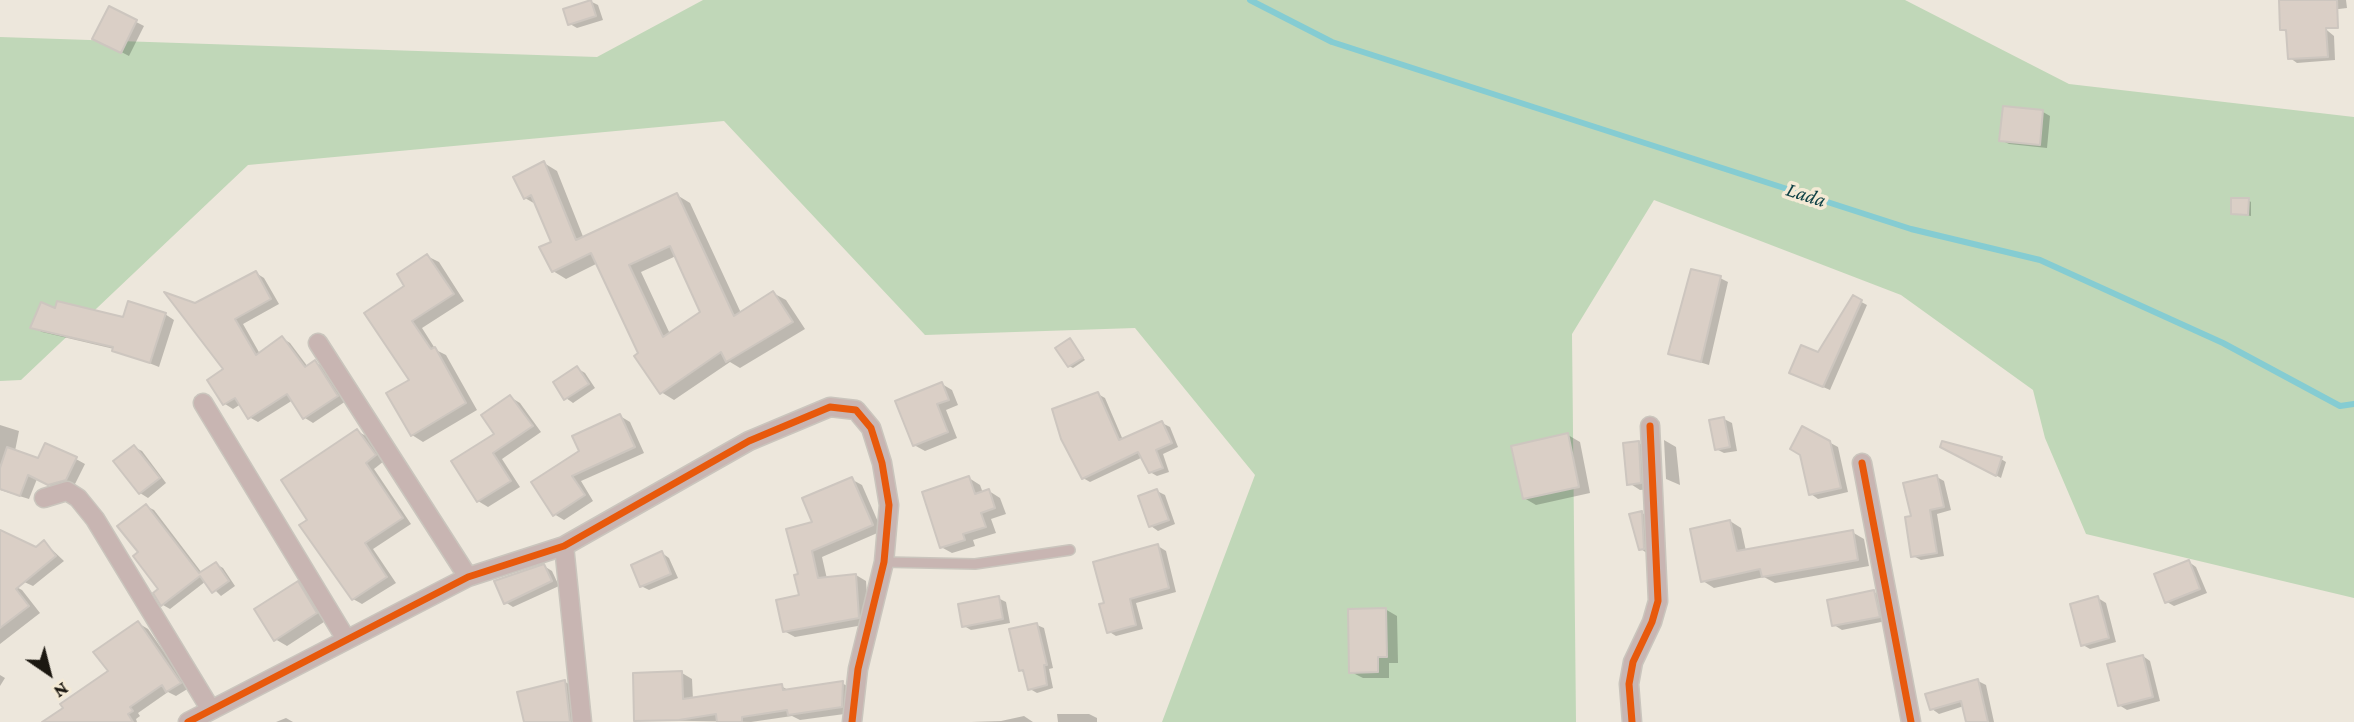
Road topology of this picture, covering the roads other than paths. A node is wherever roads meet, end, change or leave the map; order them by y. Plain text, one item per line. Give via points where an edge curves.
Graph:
1 (318, 343) dead end
2 (203, 403) dead end
3 (1650, 426) dead end
4 (1862, 463) dead end
5 (44, 498) dead end
6 (564, 546) junction
7 (1070, 550) dead end
8 (884, 562) junction
9 (468, 577) junction
10 (346, 639) junction
11 (211, 710) junction
12 (188, 722) edge
13 (582, 722) edge
14 (852, 722) edge
15 (1632, 722) edge
16 (1911, 722) edge

1 - 9 street
2 - 10 street
3 - 15 street via 1658,601 1633,662 1629,684
4 - 16 street
5 - 11 street via 66,491 86,509
6 - 8 street via 749,441 830,407 856,410 871,428 889,505
6 - 9 street
6 - 13 street
7 - 8 lane via 975,564
8 - 14 street via 858,669
9 - 10 street
10 - 11 street
11 - 12 street

